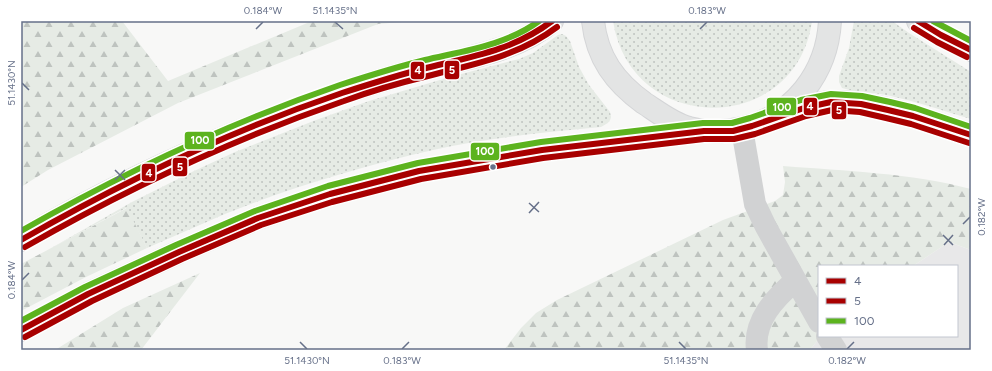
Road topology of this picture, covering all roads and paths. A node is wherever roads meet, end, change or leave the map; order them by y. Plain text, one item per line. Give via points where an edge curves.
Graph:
1 (552, 21) edge
2 (593, 21) edge
3 (830, 21) edge
4 (918, 21) edge
5 (971, 50) edge
6 (765, 122) junction
7 (742, 129) junction
8 (704, 131) junction
9 (971, 136) edge
10 (21, 240) edge
11 (795, 281) junction
12 (818, 320) edge
13 (21, 330) edge
14 (828, 337) edge
15 (757, 350) edge
16 (836, 350) edge

1 - 10 main road via 535,34 497,50 375,82 257,124 136,177
2 - 8 main road via 600,51 618,81 643,102 678,124
3 - 6 main road via 824,53 807,87 789,106
4 - 5 main road
6 - 7 main road
6 - 9 main road via 816,104 846,102 913,116
7 - 8 main road
7 - 11 lane via 755,204
8 - 13 main road via 542,150 419,171 330,194 258,218 179,252 88,294
11 - 12 lane
11 - 15 lane via 779,296 763,318 757,333
14 - 16 lane

